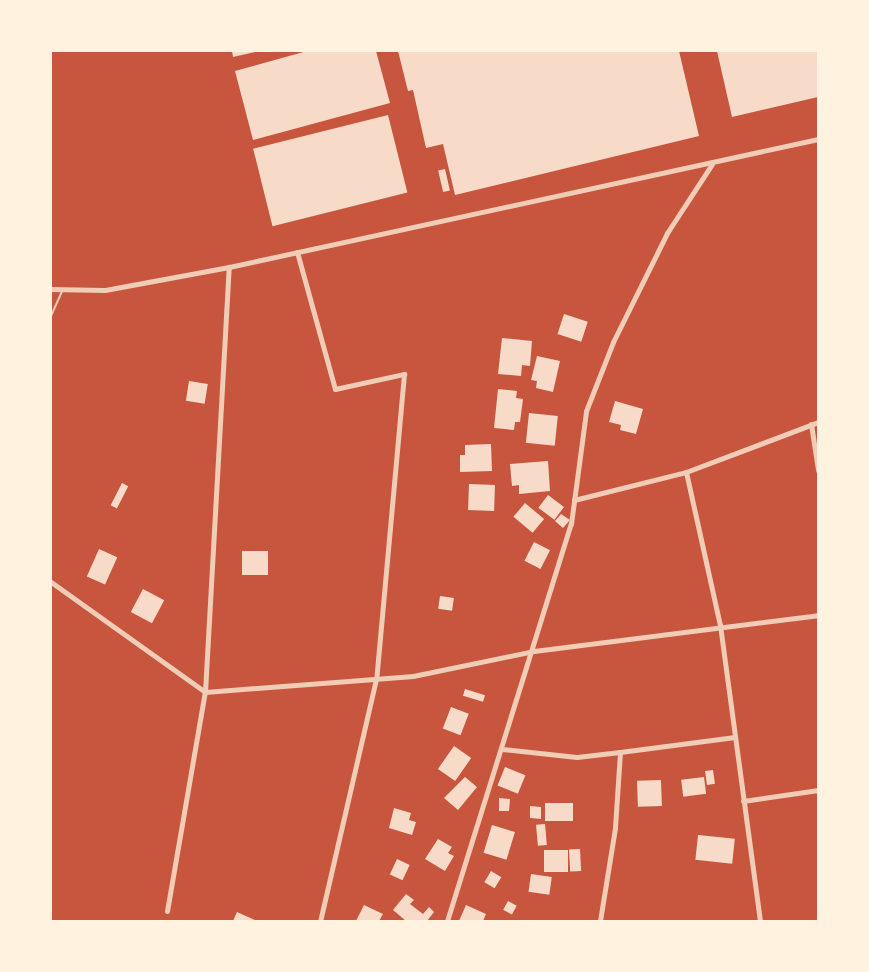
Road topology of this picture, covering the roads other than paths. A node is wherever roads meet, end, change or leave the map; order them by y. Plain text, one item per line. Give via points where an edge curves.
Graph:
1 (818, 139) edge
2 (712, 164) junction
3 (297, 252) junction
4 (229, 267) junction
5 (51, 289) edge
6 (62, 291) junction
7 (51, 316) edge
8 (818, 422) edge
9 (811, 424) junction
10 (818, 470) edge
11 (686, 472) junction
12 (574, 500) junction
13 (51, 582) edge
14 (818, 615) edge
15 (720, 625) junction
16 (534, 651) junction
17 (376, 679) junction
18 (205, 692) junction
19 (735, 736) junction
20 (502, 749) junction
21 (620, 752) junction
22 (818, 790) edge
23 (743, 801) junction
24 (167, 910) dead end
25 (320, 921) edge
26 (447, 921) edge
27 (600, 921) edge
28 (760, 921) edge

1 - 2 street
2 - 3 street
2 - 12 street via 667,233 613,342 586,411
3 - 4 street
3 - 17 street via 335,389 404,374
4 - 6 street via 105,290
4 - 18 street
5 - 6 street
6 - 7 lane
8 - 9 street
9 - 10 street
9 - 11 street
11 - 12 street
11 - 15 street
12 - 16 street via 571,524
13 - 18 street
14 - 15 street
15 - 16 street
15 - 19 street
16 - 17 street via 413,676
16 - 20 street
17 - 18 street
17 - 25 street
18 - 24 street
19 - 21 street
19 - 23 street
20 - 21 street via 577,757
20 - 26 street
21 - 27 street via 615,828
22 - 23 street
23 - 28 street

